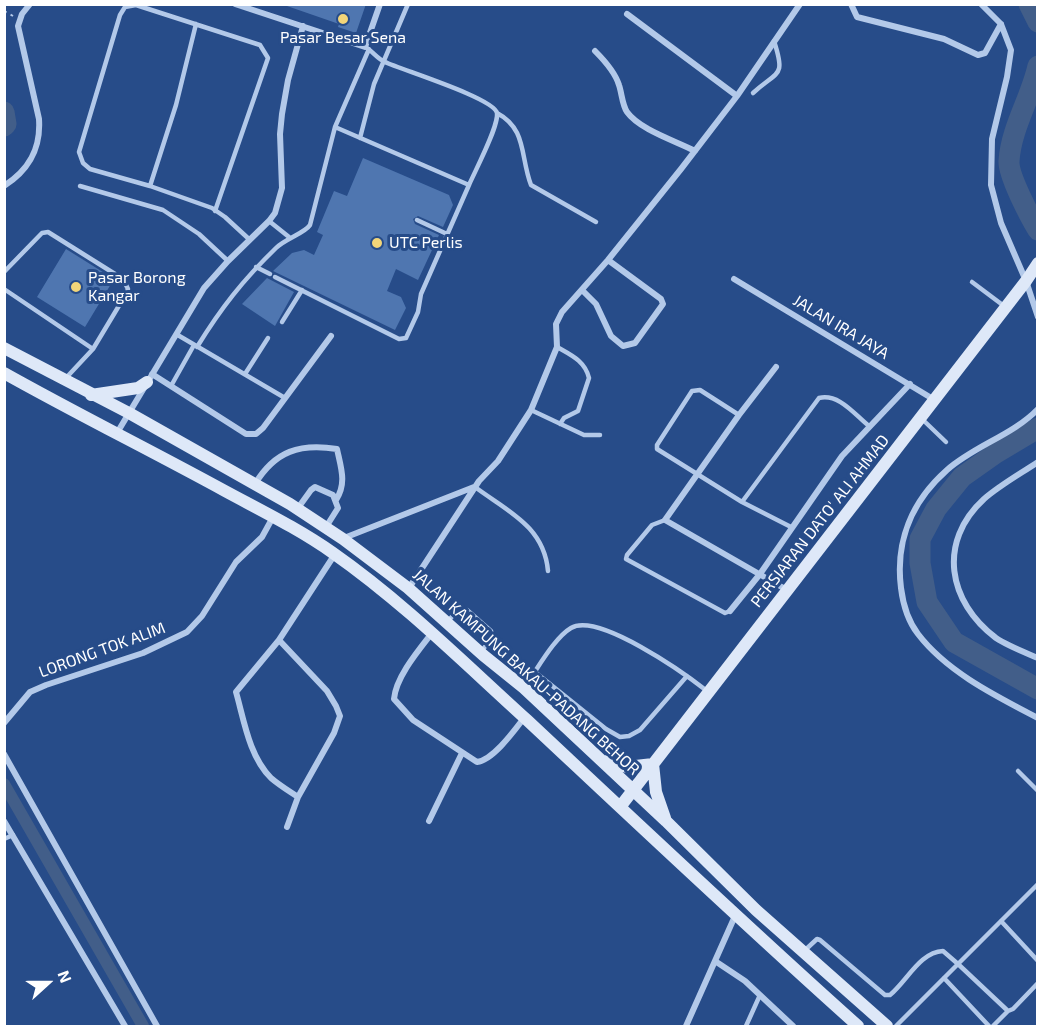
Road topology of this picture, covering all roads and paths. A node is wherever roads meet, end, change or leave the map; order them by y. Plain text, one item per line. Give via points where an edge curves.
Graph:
1 (30, 4) edge
2 (235, 4) edge
3 (380, 4) edge
4 (408, 4) edge
5 (800, 4) edge
6 (851, 4) edge
7 (981, 4) edge
8 (627, 14) dead end
9 (196, 24) junction
10 (1001, 24) junction
11 (303, 26) junction
12 (774, 41) junction
13 (367, 48) junction
14 (595, 51) dead end
15 (384, 62) junction
16 (753, 93) dead end
17 (737, 96) junction
18 (497, 113) junction
19 (335, 127) junction
20 (360, 138) junction
21 (695, 151) junction
22 (469, 185) junction
23 (4, 186) edge
24 (80, 186) dead end
25 (150, 186) junction
26 (215, 211) junction
27 (417, 220) dead end
28 (269, 221) junction
29 (596, 222) dead end
30 (447, 234) junction
31 (290, 237) junction
32 (250, 240) junction
33 (608, 260) junction
34 (228, 261) junction
35 (256, 267) junction
36 (1032, 271) edge
37 (4, 272) edge
38 (734, 279) dead end
39 (972, 282) dead end
40 (4, 290) edge
41 (302, 290) junction
42 (582, 290) junction
43 (1005, 307) junction
44 (1038, 317) edge
45 (282, 322) dead end
46 (176, 334) junction
47 (331, 336) dead end
48 (268, 338) dead end
49 (196, 346) junction
50 (4, 348) edge
51 (556, 348) junction
52 (93, 349) junction
53 (776, 367) dead end
54 (4, 373) edge
55 (245, 374) junction
56 (150, 378) junction
57 (63, 380) junction
58 (910, 384) junction
59 (171, 386) junction
60 (91, 395) junction
61 (285, 398) junction
62 (933, 399) junction
63 (1038, 409) edge
64 (531, 410) junction
65 (129, 413) junction
66 (739, 415) junction
67 (920, 417) junction
68 (560, 424) junction
69 (869, 426) junction
70 (117, 434) junction
71 (600, 435) dead end
72 (946, 442) dead end
73 (1038, 462) edge
74 (697, 474) junction
75 (255, 484) junction
76 (475, 487) junction
77 (336, 500) junction
78 (742, 502) junction
79 (297, 509) junction
80 (273, 517) junction
81 (665, 520) junction
82 (326, 527) junction
83 (791, 527) junction
84 (343, 539) junction
85 (335, 554) junction
86 (548, 571) dead end
87 (760, 574) junction
88 (408, 588) junction
89 (788, 591) junction
90 (730, 611) joint
91 (446, 623) junction
92 (432, 633) junction
93 (279, 640) junction
94 (480, 653) junction
95 (1038, 658) edge
96 (535, 672) junction
97 (687, 676) junction
98 (524, 688) junction
99 (709, 692) junction
100 (1038, 717) edge
101 (524, 718) junction
102 (4, 723) edge
103 (462, 753) junction
104 (4, 754) edge
105 (598, 759) junction
106 (653, 764) junction
107 (1018, 771) dead end
108 (633, 790) junction
109 (1038, 791) edge
110 (298, 797) junction
111 (621, 807) junction
112 (4, 821) edge
113 (429, 821) dead end
114 (666, 821) junction
115 (287, 827) dead end
116 (13, 835) junction
117 (4, 839) edge
118 (1038, 884) edge
119 (735, 916) junction
120 (1001, 921) junction
121 (803, 952) junction
122 (716, 961) junction
123 (1038, 961) edge
124 (958, 964) junction
125 (944, 978) junction
126 (1038, 983) edge
127 (760, 995) junction
128 (1008, 1011) junction
129 (125, 1026) edge
130 (157, 1026) edge
131 (686, 1026) edge
132 (746, 1026) edge
133 (793, 1026) edge
134 (858, 1026) edge
135 (887, 1026) edge
136 (896, 1026) edge
137 (991, 1026) edge

1 - 23 street via 18,26 40,134 28,166
2 - 11 street
3 - 13 street
4 - 15 lane
5 - 12 street
6 - 10 street via 857,17 944,39 978,55 985,53
7 - 10 street
8 - 17 street
9 - 25 lane
9 - 25 lane via 136,5 125,7 79,152 82,163 90,169
9 - 26 lane via 260,45 268,58
10 - 36 street via 1011,50 992,139 991,186 1001,223
11 - 13 street
11 - 28 street via 282,114 282,188
12 - 16 lane via 777,76
12 - 17 street
13 - 15 lane
13 - 19 lane
14 - 21 street via 614,74 631,116
15 - 18 lane via 476,97
15 - 20 lane
17 - 21 street
18 - 22 lane
18 - 29 lane via 518,130 531,185
19 - 20 lane
19 - 31 lane via 310,225
20 - 22 lane
21 - 33 street
22 - 30 lane
24 - 34 lane via 163,210 199,234
25 - 26 lane
26 - 32 lane
27 - 30 lane
28 - 31 lane
28 - 32 street
30 - 41 lane via 408,336 403,339
31 - 35 lane
32 - 34 street
33 - 42 street
33 - 42 street via 663,304 635,343 623,346 611,336 596,304
34 - 46 street via 204,288
35 - 41 lane
35 - 49 lane via 220,309
36 - 43 street, PERSIARAN DATO' ALI AHMAD
36 - 44 street
37 - 52 lane via 42,233 48,232 123,279 126,294
38 - 58 street, JALAN IRA JAYA
39 - 43 lane
40 - 52 lane
41 - 45 lane
42 - 51 street via 556,324
43 - 62 street, PERSIARAN DATO' ALI AHMAD
46 - 49 lane
46 - 56 street
47 - 61 street
48 - 55 lane
49 - 55 lane
49 - 59 lane
50 - 57 street, JALAN KAMPUNG BAKAU-PADANG BEHOR
51 - 64 street
51 - 68 lane via 579,360 589,378 578,411
52 - 57 lane
53 - 66 street
54 - 70 street, JALAN KAMPUNG BAKAU-PADANG BEHOR
55 - 61 lane
56 - 59 street
56 - 60 street via 138,388
56 - 65 street
57 - 60 street, JALAN KAMPUNG BAKAU-PADANG BEHOR
58 - 62 street, JALAN IRA JAYA
58 - 69 street
59 - 61 street via 246,434 260,432
60 - 65 street, JALAN KAMPUNG BAKAU-PADANG BEHOR
62 - 67 street, PERSIARAN DATO' ALI AHMAD
63 - 100 street via 963,458 930,488 908,522 898,564 906,613 917,634 966,677
64 - 68 lane
64 - 76 street via 498,461
65 - 70 street
65 - 75 street, JALAN KAMPUNG BAKAU-PADANG BEHOR
66 - 74 street
66 - 74 lane via 700,390 692,391 657,449
67 - 72 lane
67 - 89 street, PERSIARAN DATO' ALI AHMAD
68 - 71 lane via 584,435
69 - 78 lane via 837,400 819,398
69 - 83 street via 842,456
70 - 80 street, JALAN KAMPUNG BAKAU-PADANG BEHOR
73 - 95 street via 984,499 964,525 953,560 957,589 976,619 998,639
74 - 78 lane
74 - 81 street
75 - 77 street via 276,459 291,450 337,449 343,479
75 - 79 street, JALAN KAMPUNG BAKAU-PADANG BEHOR
76 - 84 street
76 - 86 lane via 534,532 544,550
76 - 88 street
77 - 79 street via 315,488
77 - 82 street via 338,508
78 - 83 lane
79 - 82 street, JALAN KAMPUNG BAKAU-PADANG BEHOR
80 - 85 street, JALAN KAMPUNG BAKAU-PADANG BEHOR
80 - 102 street, LORONG TOK ALIM via 262,537 237,562 187,632 143,653 30,692
81 - 87 street
81 - 90 lane via 652,525 626,559 725,613
82 - 84 street, JALAN KAMPUNG BAKAU-PADANG BEHOR
83 - 87 street
84 - 88 street, JALAN KAMPUNG BAKAU-PADANG BEHOR
85 - 92 street, JALAN KAMPUNG BAKAU-PADANG BEHOR
85 - 93 street
87 - 89 street
87 - 90 street
88 - 91 street, JALAN KAMPUNG BAKAU-PADANG BEHOR
89 - 99 street, PERSIARAN DATO' ALI AHMAD
91 - 94 street, JALAN KAMPUNG BAKAU-PADANG BEHOR
91 - 94 lane via 458,610 467,610 494,636
92 - 101 street, JALAN KAMPUNG BAKAU-PADANG BEHOR
92 - 103 street via 394,690 394,699 412,720
93 - 110 street via 327,691 340,716
93 - 110 street via 236,692 259,763 272,779
94 - 98 street, JALAN KAMPUNG BAKAU-PADANG BEHOR
96 - 97 lane via 562,635 572,627 586,624 610,632
96 - 97 lane via 620,737 640,730
96 - 98 lane
97 - 99 lane
98 - 105 street, JALAN KAMPUNG BAKAU-PADANG BEHOR
99 - 106 street, PERSIARAN DATO' ALI AHMAD
101 - 103 street via 483,761 477,762
101 - 111 street, JALAN KAMPUNG BAKAU-PADANG BEHOR
103 - 113 street
104 - 130 street
105 - 106 street via 627,767
105 - 108 street, JALAN KAMPUNG BAKAU-PADANG BEHOR
106 - 108 street, PERSIARAN DATO' ALI AHMAD
106 - 114 street via 656,792
107 - 109 lane
108 - 111 street, PERSIARAN DATO' ALI AHMAD
108 - 114 street, JALAN KAMPUNG BAKAU-PADANG BEHOR
110 - 115 street
111 - 119 street, JALAN KAMPUNG BAKAU-PADANG BEHOR
112 - 116 street
114 - 121 street, JALAN KAMPUNG BAKAU-PADANG BEHOR
116 - 117 lane
116 - 129 street
118 - 120 lane
119 - 122 street
119 - 134 street, JALAN KAMPUNG BAKAU-PADANG BEHOR
120 - 123 lane
120 - 124 lane
121 - 124 lane via 820,940 885,995 896,990 934,952 943,951
121 - 135 street, JALAN KAMPUNG BAKAU-PADANG BEHOR
122 - 127 street
122 - 131 street
124 - 125 lane
124 - 128 lane
125 - 136 lane
125 - 137 lane
126 - 128 lane
127 - 132 lane
127 - 133 street
128 - 137 lane

